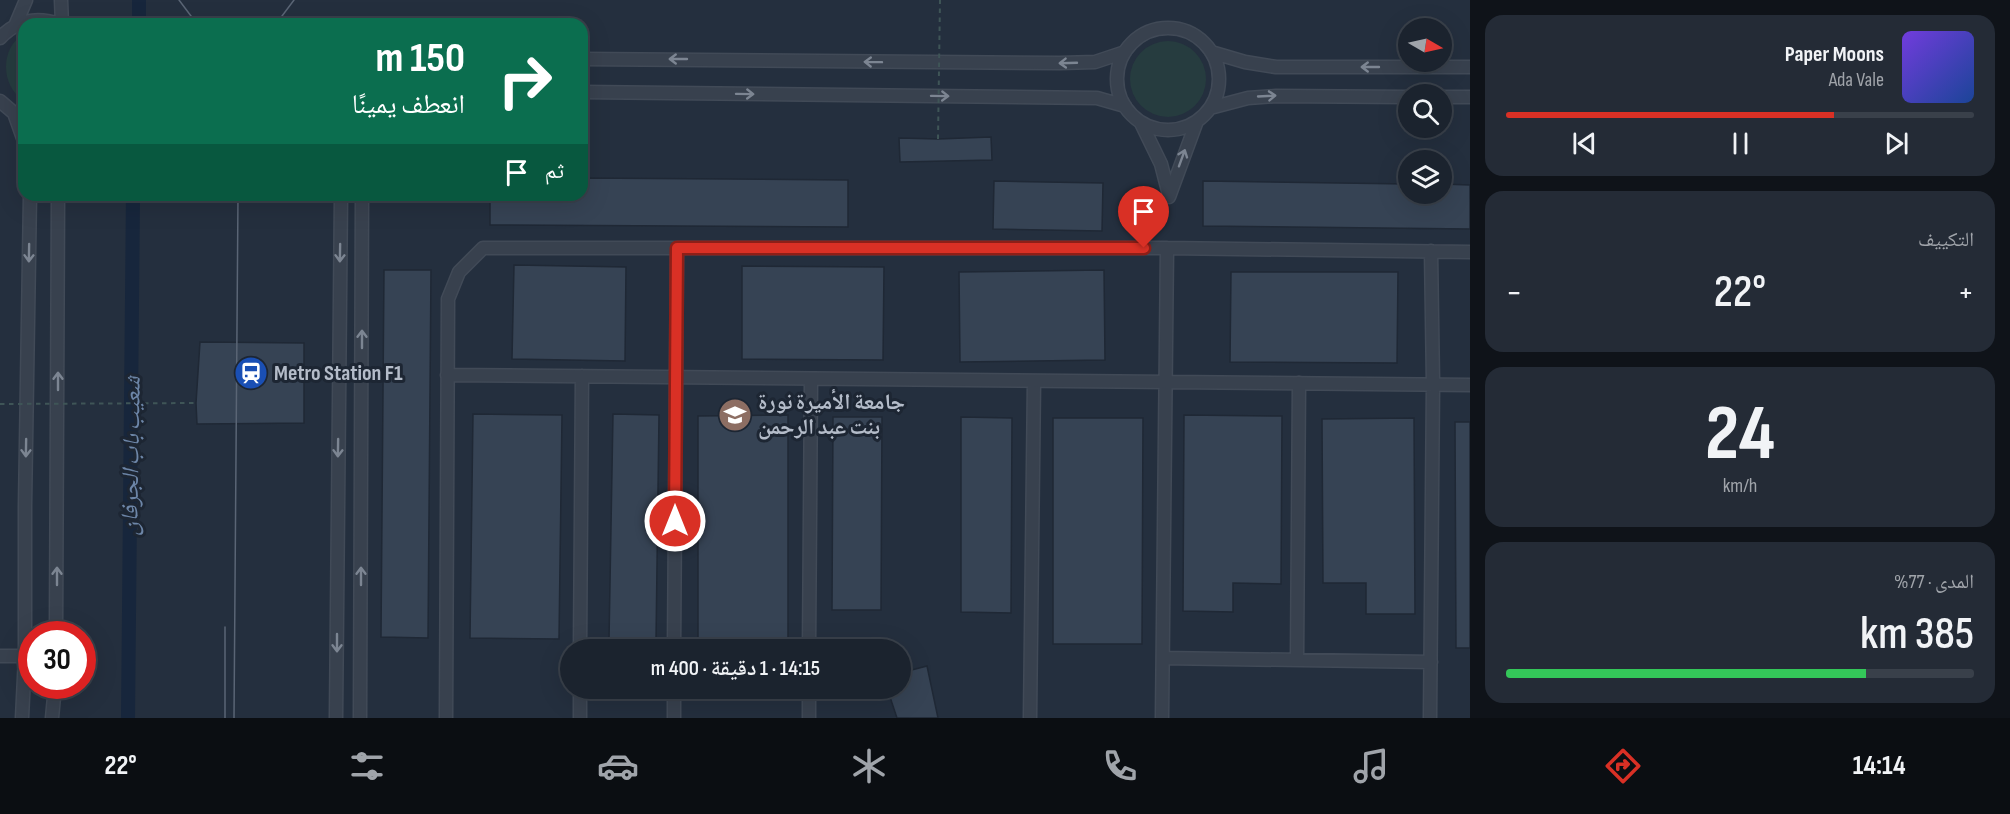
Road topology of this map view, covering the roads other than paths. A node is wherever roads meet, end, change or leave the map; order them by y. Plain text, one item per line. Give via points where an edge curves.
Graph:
1 (26, 0) edge
2 (61, 0) edge
3 (18, 18) edge
4 (62, 18) edge
5 (18, 19) edge
6 (18, 25) edge
7 (15, 26) junction
8 (0, 38) edge
9 (1125, 52) junction
10 (1211, 52) junction
11 (588, 59) edge
12 (1470, 67) edge
13 (588, 92) edge
14 (1398, 97) edge
15 (1452, 97) edge
16 (1470, 97) edge
17 (0, 101) edge
18 (1125, 106) junction
19 (1210, 108) junction
20 (18, 114) edge
21 (1197, 121) junction
22 (1141, 123) junction
23 (30, 201) edge
24 (58, 201) edge
25 (341, 201) edge
26 (362, 201) edge
27 (677, 248) junction
28 (1167, 248) junction
29 (1431, 251) junction
30 (1470, 252) edge
31 (447, 375) junction
32 (582, 376) junction
33 (676, 377) junction
34 (811, 379) junction
35 (1034, 381) junction
36 (1167, 382) junction
37 (1299, 383) junction
38 (1433, 384) junction
39 (1470, 385) edge
40 (25, 621) edge
41 (56, 621) edge
42 (580, 639) edge
43 (674, 639) edge
44 (809, 639) edge
45 (0, 656) edge
46 (18, 656) edge
47 (1163, 658) junction
48 (1297, 660) junction
49 (1431, 662) junction
50 (23, 699) edge
51 (54, 699) edge
52 (580, 699) edge
53 (674, 699) edge
54 (809, 699) edge
55 (22, 718) edge
56 (52, 718) edge
57 (336, 718) edge
58 (360, 718) edge
59 (446, 718) edge
60 (579, 718) edge
61 (674, 718) edge
62 (808, 718) edge
63 (1030, 718) edge
64 (1162, 718) edge
65 (1430, 718) edge

1 - 3 street
2 - 4 street
5 - 7 street
6 - 7 street
7 - 8 street
9 - 10 street via 1146,33 1175,28 1202,41
9 -> 11 street via 1095,62 1060,63
9 - 18 street via 1117,79
12 -> 10 street via 1276,67
10 - 19 street via 1219,80
13 -> 18 street via 1097,98
19 -> 14 street via 1248,98 1276,96
15 - 16 street
17 - 20 street
18 - 22 street
19 - 21 street
21 - 22 street via 1170,130
22 -> 21 street via 1161,164 1169,197
23 -> 40 street
41 -> 24 street
25 -> 57 street
58 -> 26 street
27 - 28 street
27 - 31 street via 483,248 459,272 448,299
27 - 33 street
28 - 29 street
28 - 36 street
29 - 30 street
29 - 38 street
31 - 32 street
31 - 59 street
32 - 33 street
32 - 42 street
33 - 34 street
33 - 43 street
34 - 35 street
34 - 44 street
35 - 36 street
35 - 63 street
36 - 37 street
36 - 47 street
37 - 38 street
37 - 48 street
38 - 39 street
38 - 49 street
45 - 46 street
47 - 48 street
47 - 64 street
48 - 49 street
49 - 65 street
50 - 55 street
51 - 56 street
52 - 60 street
53 - 61 street
54 - 62 street

